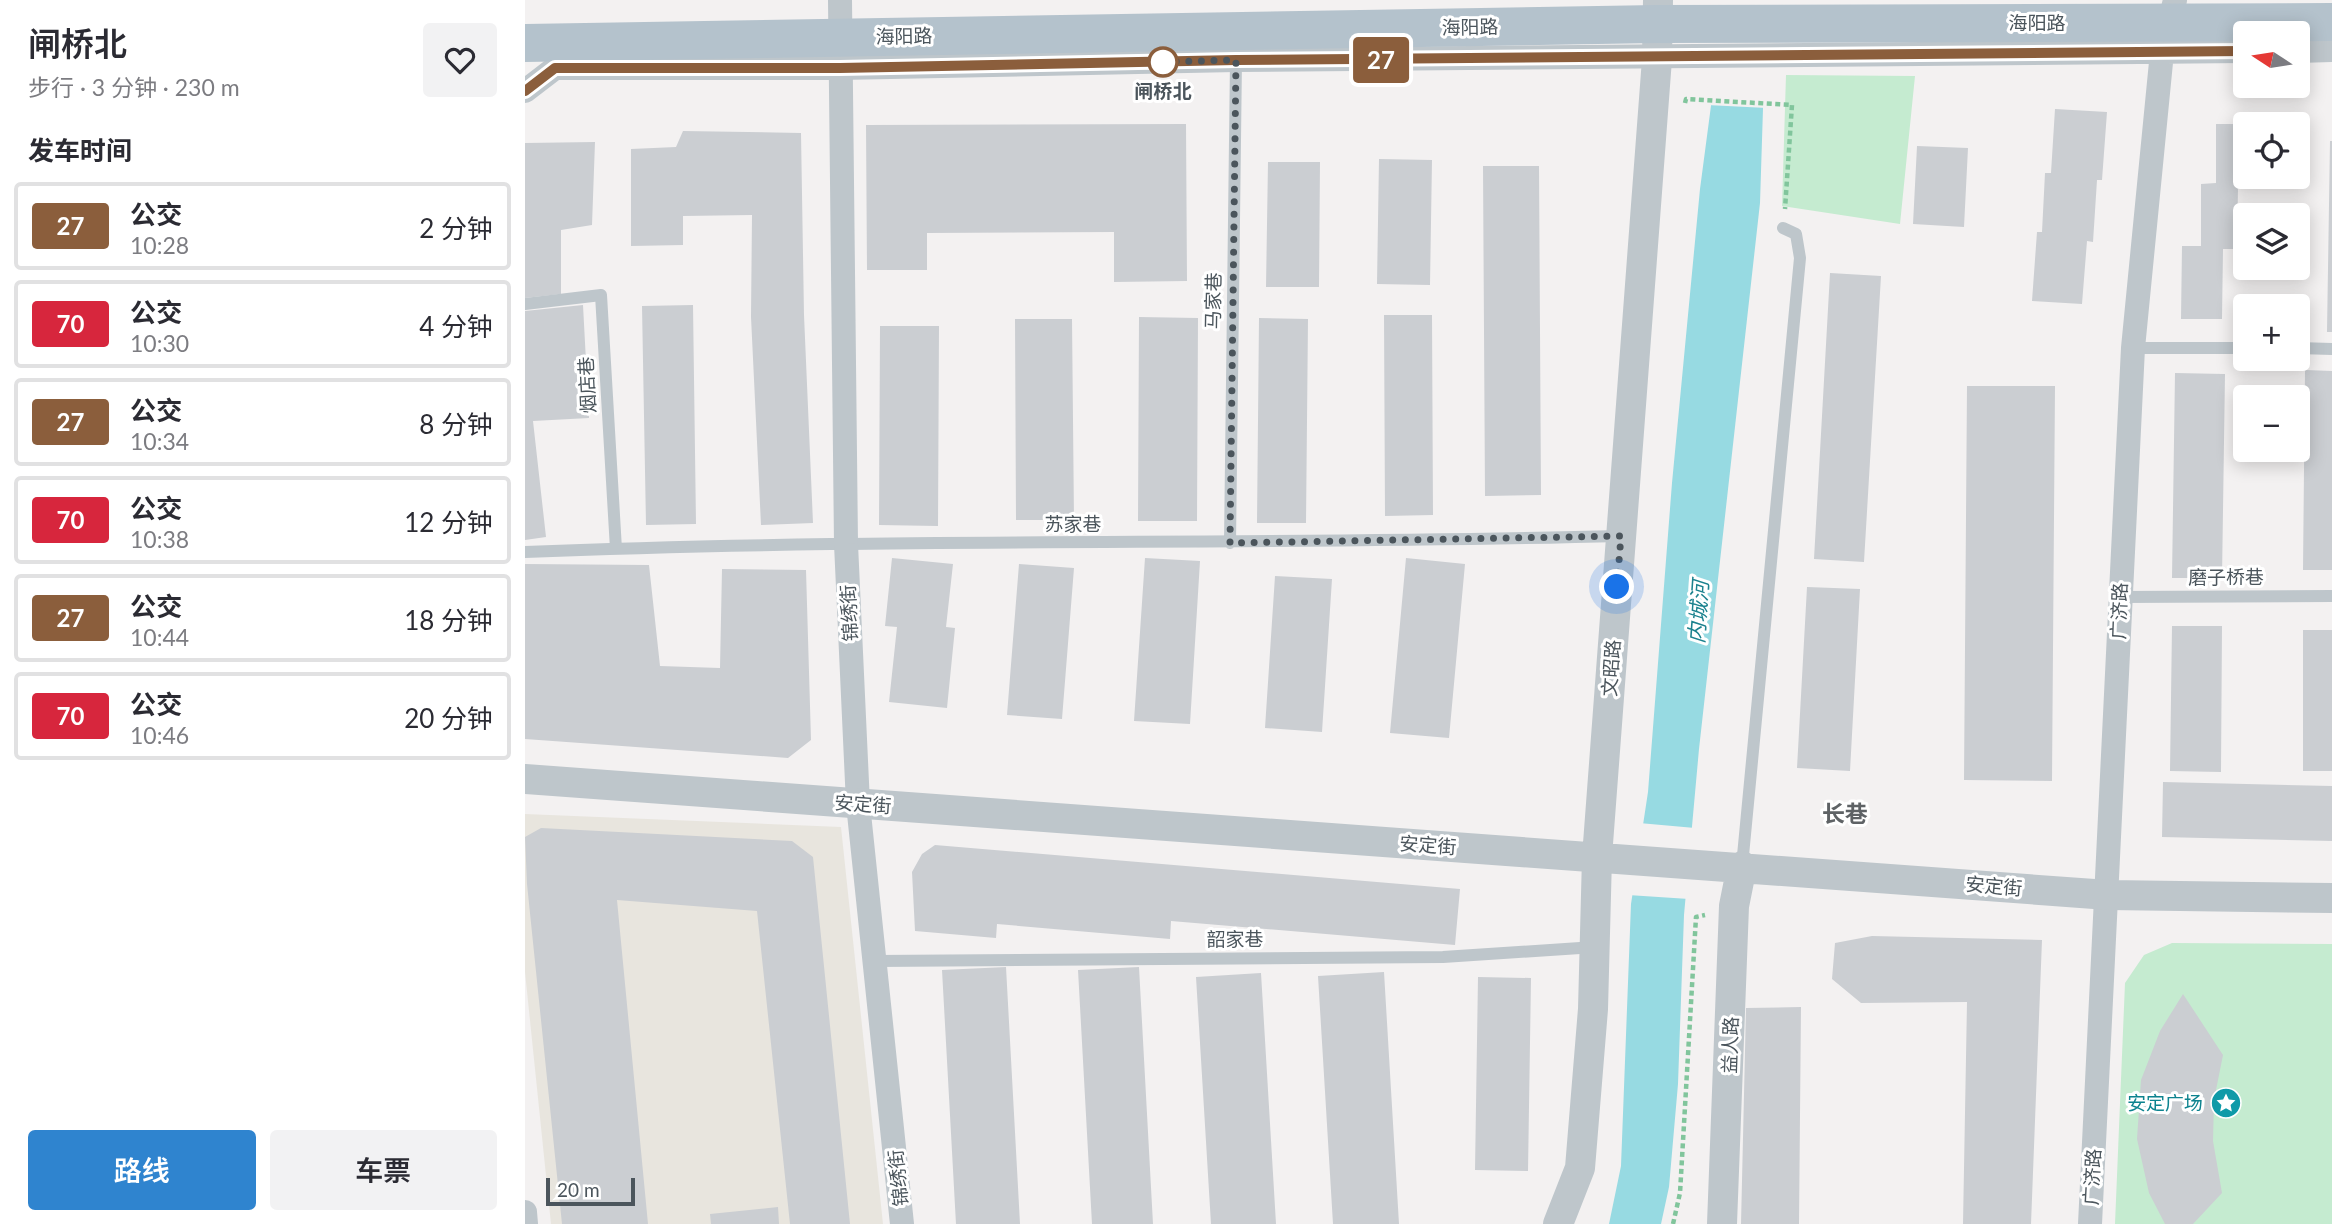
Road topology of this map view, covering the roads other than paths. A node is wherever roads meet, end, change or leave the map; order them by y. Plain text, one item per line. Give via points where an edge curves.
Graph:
1 (2332, 22) edge
2 (2168, 25) edge
3 (1657, 28) edge
4 (840, 35) edge
5 (531, 45) edge
6 (2233, 47) edge
7 (2332, 50) edge
8 (2310, 51) edge
9 (1236, 60) junction
10 (525, 91) edge
11 (1783, 228) dead end
12 (525, 304) edge
13 (2133, 348) junction
14 (2233, 348) edge
15 (2310, 348) edge
16 (2332, 349) edge
17 (1621, 536) junction
18 (1230, 543) junction
19 (846, 544) junction
20 (616, 549) junction
21 (525, 552) edge
22 (2332, 596) edge
23 (2120, 597) junction
24 (525, 779) edge
25 (858, 804) junction
26 (1607, 858) junction
27 (1735, 866) junction
28 (2108, 895) junction
29 (2332, 898) edge
30 (1595, 947) junction
31 (875, 961) junction
32 (525, 1212) edge
33 (526, 1224) edge
34 (902, 1224) edge
35 (1558, 1224) edge
36 (1722, 1224) edge
37 (2090, 1224) edge

1 - 2 main road, 海阳路
2 - 3 main road, 海阳路 via 1794,40 1703,40
2 - 6 street
2 - 13 street, 广济路
3 - 4 main road, 海阳路
3 - 9 street
3 - 17 street, 文昭路
4 - 5 main road, 海阳路
4 - 9 street
4 - 10 street via 555,68
4 - 19 street, 锦绣街
7 - 8 street
9 - 18 lane, 马家巷
11 - 27 lane via 1796,234 1800,258
12 - 20 lane, 烟店巷 via 601,295
13 - 14 lane
13 - 23 street, 广济路
15 - 16 lane
17 - 18 lane, 苏家巷
17 - 26 street, 文昭路
18 - 19 lane, 苏家巷
19 - 20 lane, 苏家巷
19 - 25 street, 锦绣街
20 - 21 lane, 苏家巷
22 - 23 lane, 磨子桥巷
23 - 28 street, 广济路
24 - 25 street, 安定街
25 - 26 street, 安定街
25 - 31 street, 锦绣街
26 - 27 street, 安定街
26 - 30 street, 文昭路
27 - 28 street, 安定街
27 - 36 street, 益人路
28 - 29 street, 安定街
28 - 37 street, 广济路
30 - 31 lane, 韶家巷 via 1443,957
30 - 35 street, 文昭路 via 1580,1168
31 - 34 street, 锦绣街
32 - 33 street

